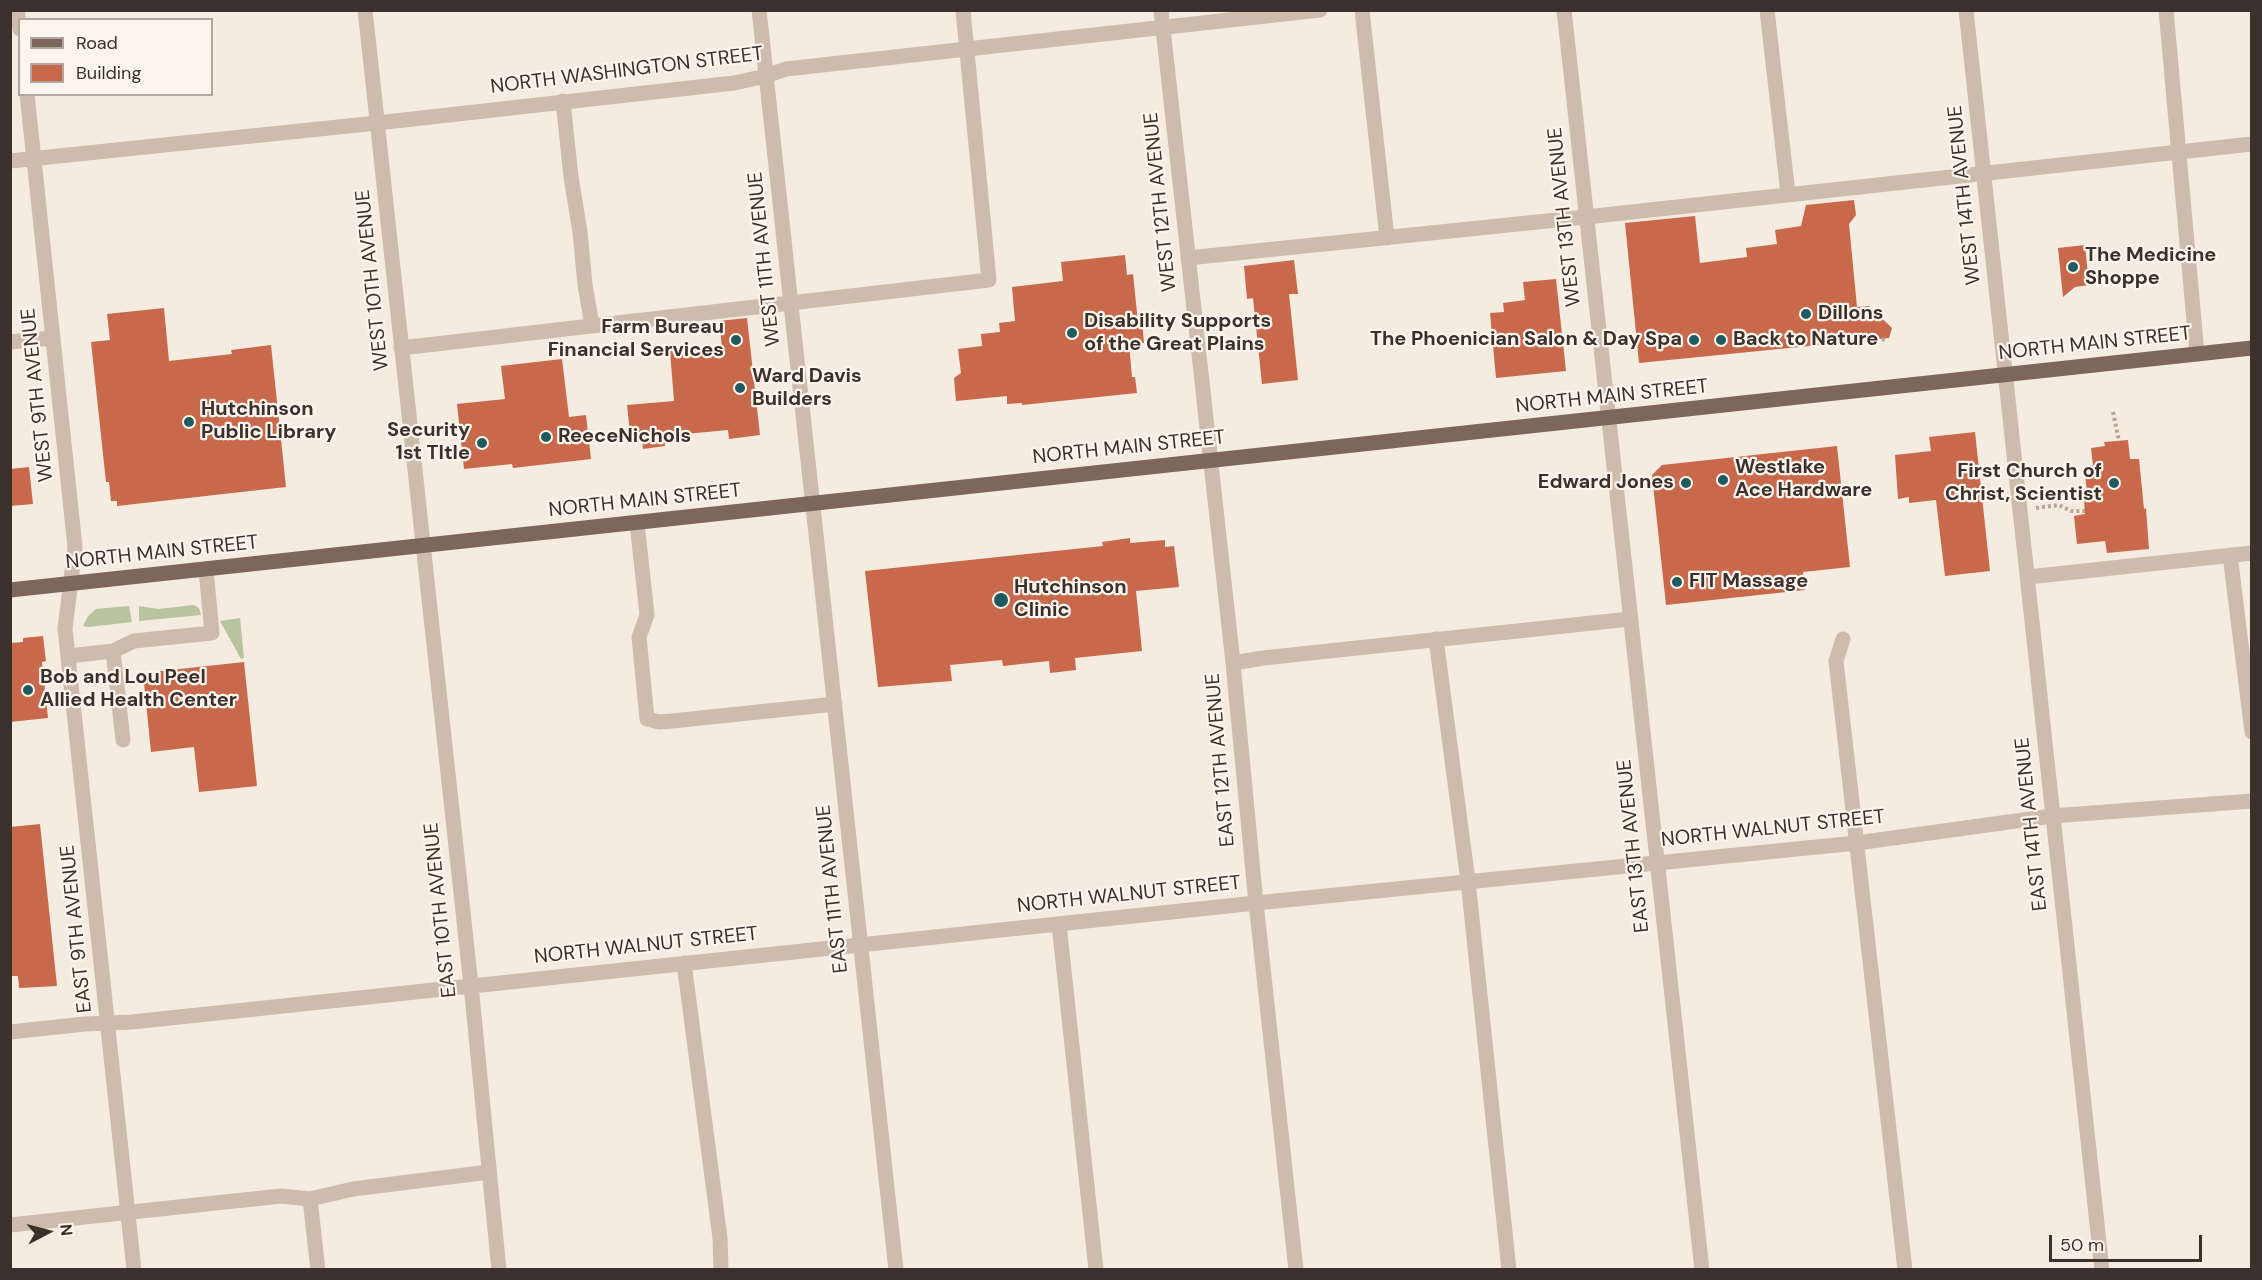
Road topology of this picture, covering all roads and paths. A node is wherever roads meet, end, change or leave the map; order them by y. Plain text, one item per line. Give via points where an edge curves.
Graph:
1 (365, 10) edge
2 (759, 10) edge
3 (963, 10) edge
4 (1161, 10) edge
5 (1320, 10) edge
6 (1362, 10) edge
7 (1564, 10) edge
8 (1767, 10) edge
9 (1966, 10) edge
10 (2166, 10) edge
11 (1163, 27) junction
12 (965, 48) junction
13 (766, 76) junction
14 (27, 96) edge
15 (562, 101) junction
16 (377, 123) junction
17 (2252, 144) edge
18 (2180, 152) junction
19 (34, 158) junction
20 (10, 161) edge
21 (1984, 173) junction
22 (1788, 194) junction
23 (1586, 217) junction
24 (1387, 238) junction
25 (1188, 258) junction
26 (790, 302) junction
27 (592, 325) junction
28 (53, 338) junction
29 (10, 342) edge
30 (401, 348) junction
31 (2252, 348) edge
32 (2197, 354) junction
33 (2007, 375) junction
34 (2113, 412) dead end
35 (1609, 419) junction
36 (2119, 441) dead end
37 (1210, 461) junction
38 (813, 504) junction
39 (2021, 509) junction
40 (2085, 511) dead end
41 (637, 523) junction
42 (422, 546) junction
43 (2252, 553) edge
44 (2230, 555) junction
45 (206, 570) junction
46 (2028, 577) junction
47 (70, 584) junction
48 (10, 590) edge
49 (1630, 619) junction
50 (1436, 639) junction
51 (1843, 639) dead end
52 (113, 651) junction
53 (68, 656) junction
54 (1233, 663) junction
55 (835, 704) junction
56 (2252, 732) edge
57 (123, 740) dead end
58 (2252, 801) edge
59 (2052, 816) junction
60 (1857, 843) junction
61 (1657, 863) junction
62 (1468, 881) junction
63 (1256, 903) junction
64 (1059, 924) junction
65 (860, 946) junction
66 (684, 963) junction
67 (471, 985) junction
68 (108, 1023) junction
69 (10, 1032) edge
70 (489, 1172) junction
71 (310, 1199) junction
72 (128, 1213) junction
73 (10, 1225) edge
74 (134, 1269) edge
75 (318, 1269) edge
76 (499, 1269) edge
77 (721, 1269) edge
78 (896, 1269) edge
79 (1096, 1269) edge
80 (1296, 1269) edge
81 (1509, 1269) edge
82 (1702, 1269) edge
83 (1905, 1269) edge
84 (2102, 1269) edge

1 - 16 street, WEST 10TH AVENUE
2 - 13 street, WEST 11TH AVENUE
3 - 12 street
4 - 11 street, WEST 12TH AVENUE
5 - 11 street, NORTH WASHINGTON STREET
6 - 24 street
7 - 23 street, WEST 13TH AVENUE
8 - 22 street
9 - 21 street, WEST 14TH AVENUE
10 - 18 street
11 - 12 street, NORTH WASHINGTON STREET
11 - 25 street, WEST 12TH AVENUE
12 - 13 street, NORTH WASHINGTON STREET via 786,69
12 - 26 street via 989,280
13 - 15 street, NORTH WASHINGTON STREET
13 - 26 street, WEST 11TH AVENUE
14 - 19 street, WEST 9TH AVENUE
15 - 16 street, NORTH WASHINGTON STREET
15 - 27 street
16 - 19 street, NORTH WASHINGTON STREET
16 - 30 street, WEST 10TH AVENUE
17 - 18 street
18 - 21 street
18 - 32 street
19 - 20 street, NORTH WASHINGTON STREET
19 - 28 street, WEST 9TH AVENUE
21 - 22 street
21 - 33 street, WEST 14TH AVENUE
22 - 23 street
23 - 24 street
23 - 35 street, WEST 13TH AVENUE
24 - 25 street
25 - 37 street, WEST 12TH AVENUE
26 - 27 street
26 - 38 street, WEST 11TH AVENUE
27 - 30 street
28 - 29 street
28 - 47 street, WEST 9TH AVENUE via 75,547
30 - 42 street, WEST 10TH AVENUE
31 - 32 main road, NORTH MAIN STREET
32 - 33 main road, NORTH MAIN STREET
33 - 35 main road, NORTH MAIN STREET
33 - 39 street, EAST 14TH AVENUE
34 - 36 path
35 - 37 main road, NORTH MAIN STREET
35 - 49 street, EAST 13TH AVENUE
37 - 38 main road, NORTH MAIN STREET
37 - 54 street, EAST 12TH AVENUE
38 - 41 main road, NORTH MAIN STREET
38 - 55 street, EAST 11TH AVENUE
39 - 40 path via 2059,505 2071,511
39 - 46 street, EAST 14TH AVENUE
41 - 42 main road, NORTH MAIN STREET
41 - 55 street via 647,615 639,637 647,719 672,721
42 - 45 main road, NORTH MAIN STREET
42 - 67 street, EAST 10TH AVENUE
43 - 44 street
44 - 46 street
44 - 56 street
45 - 47 main road, NORTH MAIN STREET
45 - 52 street via 212,633 134,641
46 - 59 street, EAST 14TH AVENUE
47 - 48 main road, NORTH MAIN STREET
47 - 53 street, EAST 9TH AVENUE via 65,628
49 - 50 street
49 - 61 street, EAST 13TH AVENUE
50 - 54 street
50 - 62 street
51 - 60 street via 1836,661
52 - 53 street
52 - 57 street
53 - 68 street, EAST 9TH AVENUE
54 - 63 street, EAST 12TH AVENUE
55 - 65 street, EAST 11TH AVENUE
58 - 59 street, NORTH WALNUT STREET
59 - 60 street, NORTH WALNUT STREET
59 - 84 street, EAST 14TH AVENUE
60 - 61 street, NORTH WALNUT STREET
60 - 83 street
61 - 62 street, NORTH WALNUT STREET
61 - 82 street, EAST 13TH AVENUE
62 - 63 street, NORTH WALNUT STREET
62 - 81 street
63 - 64 street, NORTH WALNUT STREET
63 - 80 street, EAST 12TH AVENUE
64 - 65 street, NORTH WALNUT STREET
64 - 79 street
65 - 66 street, NORTH WALNUT STREET
65 - 78 street, EAST 11TH AVENUE
66 - 67 street, NORTH WALNUT STREET
66 - 77 street
67 - 68 street, NORTH WALNUT STREET
67 - 70 street, EAST 10TH AVENUE
68 - 69 street, NORTH WALNUT STREET
68 - 72 street, EAST 9TH AVENUE
70 - 71 street via 353,1189
70 - 76 street, EAST 10TH AVENUE
71 - 72 street via 281,1196
71 - 75 street
72 - 73 street
72 - 74 street, EAST 9TH AVENUE

